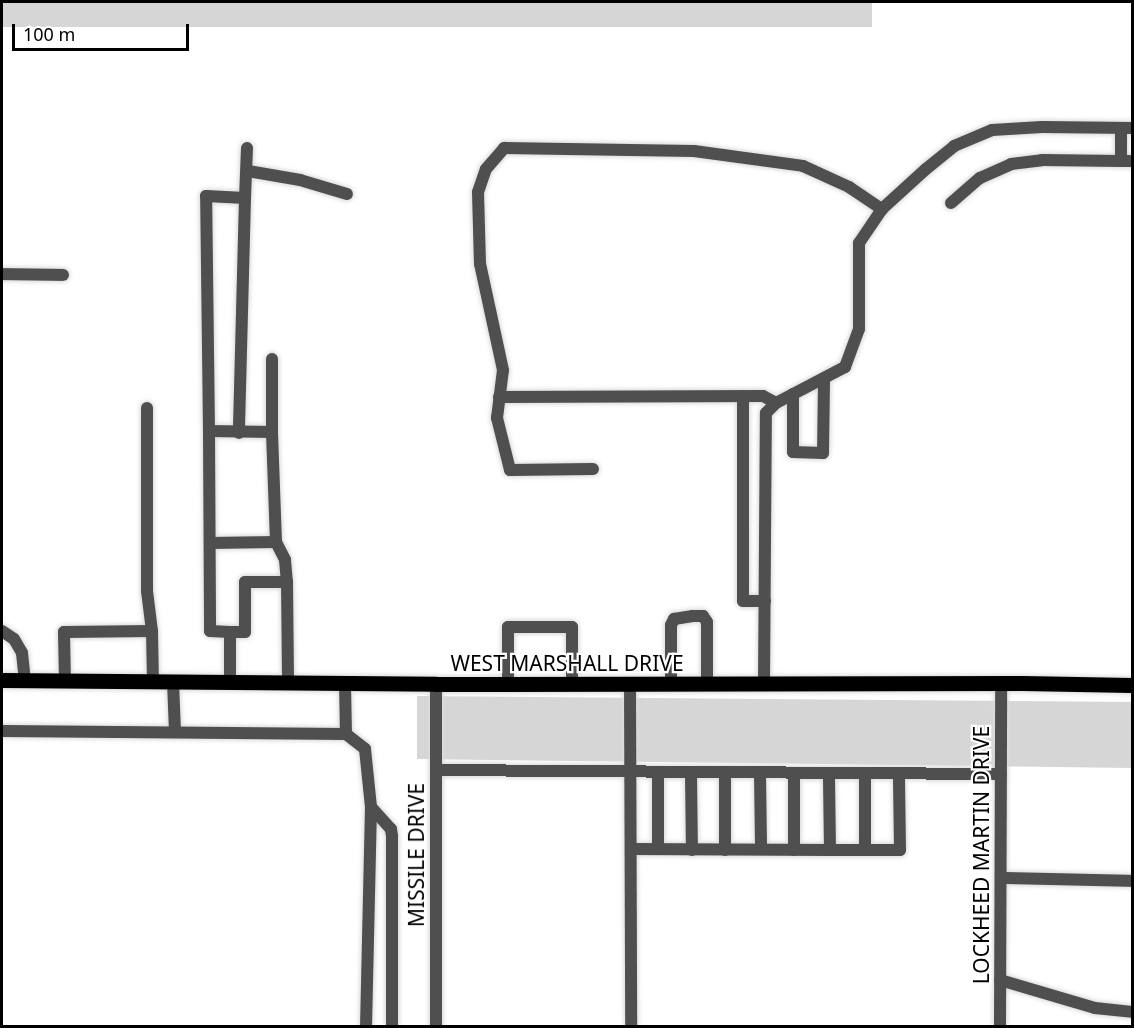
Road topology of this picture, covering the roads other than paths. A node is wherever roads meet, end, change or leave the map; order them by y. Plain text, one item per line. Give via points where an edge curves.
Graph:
1 (1127, 128) edge
2 (247, 148) dead end
3 (1127, 161) edge
4 (248, 171) junction
5 (347, 194) dead end
6 (245, 198) junction
7 (951, 203) dead end
8 (882, 209) junction
9 (2, 274) edge
10 (63, 275) dead end
11 (272, 359) dead end
12 (824, 378) junction
13 (794, 394) junction
14 (743, 396) junction
15 (499, 397) junction
16 (776, 403) junction
17 (147, 408) dead end
18 (209, 431) junction
19 (272, 432) junction
20 (240, 433) junction
21 (594, 470) dead end
22 (276, 542) junction
23 (210, 543) junction
24 (286, 582) junction
25 (765, 601) junction
26 (2, 631) edge
27 (152, 631) junction
28 (230, 632) junction
29 (2, 680) edge
30 (26, 680) junction
31 (64, 681) junction
32 (153, 681) junction
33 (173, 681) junction
34 (230, 682) junction
35 (288, 683) junction
36 (345, 683) junction
37 (508, 683) junction
38 (1001, 683) junction
39 (436, 684) junction
40 (572, 684) junction
41 (630, 684) junction
42 (671, 684) junction
43 (707, 684) junction
44 (764, 684) junction
45 (1132, 685) edge
46 (175, 730) junction
47 (2, 731) edge
48 (346, 734) junction
49 (436, 770) junction
50 (630, 772) junction
51 (658, 773) junction
52 (691, 773) junction
53 (725, 774) junction
54 (760, 774) junction
55 (794, 774) junction
56 (830, 774) junction
57 (865, 774) junction
58 (899, 774) junction
59 (1001, 774) junction
60 (371, 807) junction
61 (631, 849) junction
62 (658, 849) junction
63 (761, 849) junction
64 (692, 850) junction
65 (725, 850) junction
66 (794, 850) junction
67 (830, 850) junction
68 (865, 850) junction
69 (1001, 878) junction
70 (1132, 881) edge
71 (1000, 980) junction
72 (1132, 1012) edge
73 (366, 1026) edge
74 (392, 1026) edge
75 (436, 1026) edge
76 (631, 1026) edge
77 (1000, 1026) edge

1 - 3 lane
1 - 8 lane via 992,130 954,146
2 - 4 lane
3 - 7 lane via 1042,160 1011,164 981,178
4 - 5 lane via 300,180
4 - 6 lane
6 - 18 lane via 206,196
6 - 20 lane
8 - 12 lane via 859,243 860,329 845,367
8 - 15 lane via 849,187 803,166 694,151 504,148 486,169 478,192 480,264 503,370
9 - 10 lane
11 - 19 lane
12 - 13 lane
12 - 13 lane via 823,453 793,452
13 - 16 lane
14 - 15 lane
14 - 16 lane via 763,396
14 - 25 lane via 743,601
15 - 21 lane via 497,418 510,470
16 - 25 lane via 766,413
17 - 27 lane via 147,591
18 - 20 lane
18 - 23 lane
19 - 20 lane
19 - 22 lane
22 - 23 lane
22 - 24 lane via 285,560
23 - 28 lane via 210,631
24 - 28 lane via 245,582 245,632
24 - 35 lane
25 - 44 lane
26 - 30 lane via 14,639 22,653
27 - 31 lane via 64,632
27 - 32 lane
28 - 34 lane
29 - 30 main road, WEST MARSHALL DRIVE
30 - 31 main road, WEST MARSHALL DRIVE
31 - 32 main road, WEST MARSHALL DRIVE
32 - 33 main road, WEST MARSHALL DRIVE
33 - 34 main road, WEST MARSHALL DRIVE
33 - 46 lane
34 - 35 main road, WEST MARSHALL DRIVE
35 - 36 main road, WEST MARSHALL DRIVE
36 - 39 main road, WEST MARSHALL DRIVE
36 - 48 lane
37 - 39 main road, WEST MARSHALL DRIVE
37 - 40 main road, WEST MARSHALL DRIVE
37 - 40 lane via 508,627 572,627
38 - 44 main road, WEST MARSHALL DRIVE
38 - 45 main road, WEST MARSHALL DRIVE
38 - 59 lane, LOCKHEED MARTIN DRIVE
39 - 49 lane, MISSILE DRIVE
40 - 41 main road, WEST MARSHALL DRIVE
41 - 42 main road, WEST MARSHALL DRIVE
41 - 50 lane
42 - 43 main road, WEST MARSHALL DRIVE
42 - 43 lane via 671,625 674,619 703,616 707,622
43 - 44 main road, WEST MARSHALL DRIVE
46 - 47 lane
46 - 48 lane
48 - 60 lane via 366,749
49 - 50 lane
49 - 75 lane, MISSILE DRIVE
50 - 51 lane
50 - 61 lane
51 - 52 lane
51 - 62 lane
52 - 53 lane
52 - 64 lane
53 - 54 lane
53 - 65 lane
54 - 55 lane
54 - 63 lane
55 - 56 lane
55 - 66 lane
56 - 57 lane
56 - 67 lane
57 - 58 lane
57 - 68 lane
58 - 59 lane
58 - 68 lane via 900,850
59 - 69 lane, LOCKHEED MARTIN DRIVE
60 - 73 lane
60 - 74 lane via 391,829 392,836
61 - 62 lane
61 - 76 lane
62 - 64 lane
63 - 65 lane
63 - 66 lane
64 - 65 lane
66 - 67 lane
67 - 68 lane
69 - 70 lane
69 - 71 lane, LOCKHEED MARTIN DRIVE
71 - 72 lane via 1095,1008
71 - 77 lane, LOCKHEED MARTIN DRIVE

